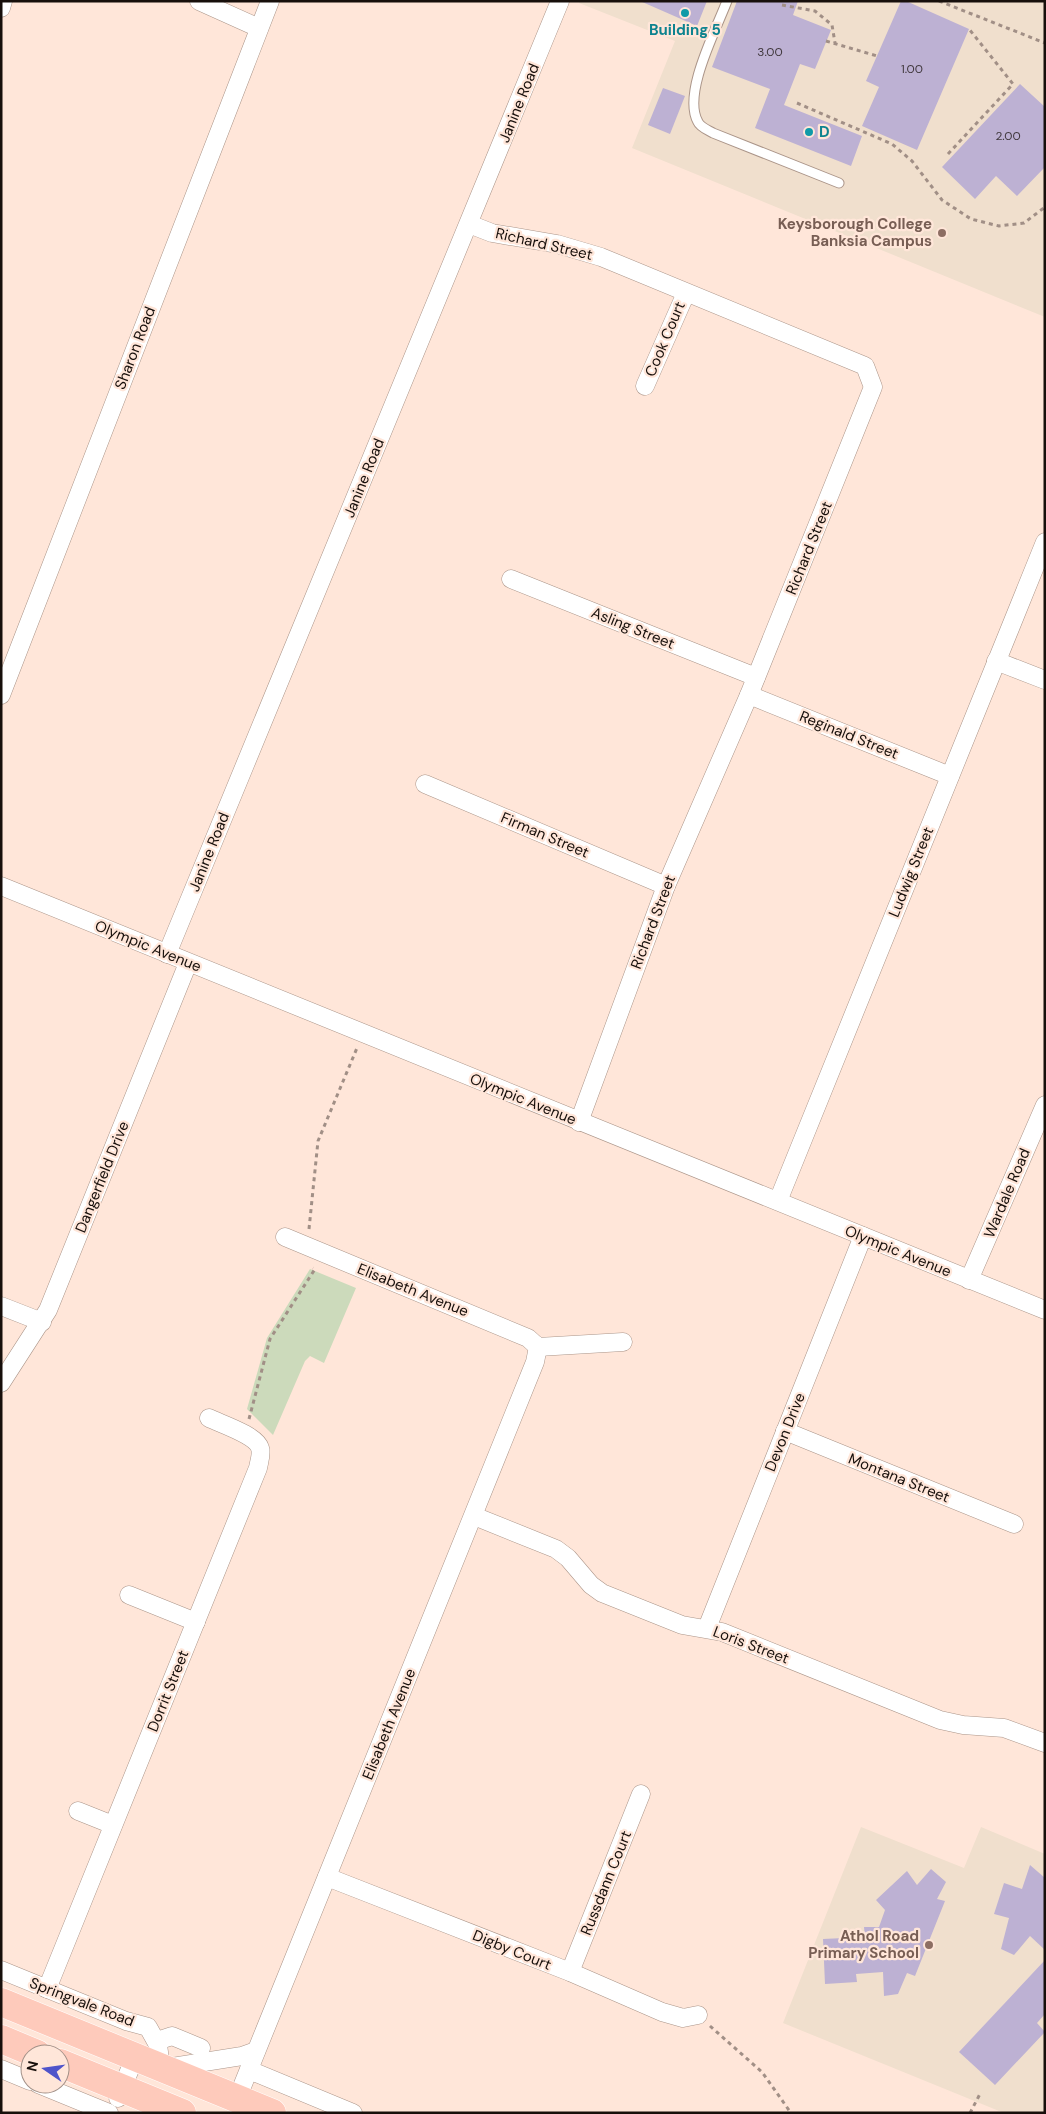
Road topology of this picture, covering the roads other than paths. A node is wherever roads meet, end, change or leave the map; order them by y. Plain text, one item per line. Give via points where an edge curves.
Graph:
1 (3, 1) edge
2 (199, 1) edge
3 (270, 1) edge
4 (560, 1) edge
5 (727, 1) edge
6 (1, 8) edge
7 (259, 28) junction
8 (839, 183) dead end
9 (469, 224) junction
10 (686, 293) junction
11 (645, 386) dead end
12 (1045, 542) edge
13 (510, 579) dead end
14 (996, 661) junction
15 (756, 677) junction
16 (1045, 680) edge
17 (749, 694) junction
18 (1, 695) edge
19 (950, 776) junction
20 (425, 784) dead end
21 (1, 886) edge
22 (666, 886) junction
23 (167, 954) junction
24 (188, 963) junction
25 (1045, 1105) edge
26 (579, 1122) junction
27 (778, 1201) junction
28 (863, 1236) junction
29 (285, 1237) dead end
30 (969, 1280) junction
31 (1, 1306) edge
32 (1045, 1310) edge
33 (42, 1322) junction
34 (623, 1342) dead end
35 (538, 1347) junction
36 (1, 1383) edge
37 (209, 1418) dead end
38 (785, 1431) junction
39 (474, 1516) junction
40 (1014, 1524) dead end
41 (130, 1595) dead end
42 (196, 1622) junction
43 (707, 1628) junction
44 (1045, 1743) edge
45 (642, 1794) dead end
46 (78, 1812) dead end
47 (114, 1825) junction
48 (327, 1877) junction
49 (1, 1970) edge
50 (570, 1972) junction
51 (48, 1989) junction
52 (1, 2002) edge
53 (698, 2015) road end
54 (1, 2040) edge
55 (157, 2041) junction
56 (20, 2047) edge
57 (202, 2048) dead end
58 (256, 2051) junction
59 (135, 2057) junction
60 (162, 2068) junction
61 (1, 2069) edge
62 (248, 2070) junction
63 (70, 2071) edge
64 (20, 2076) edge
65 (70, 2093) edge
66 (114, 2105) edge
67 (234, 2106) edge
68 (182, 2113) edge
69 (272, 2113) edge
70 (353, 2113) edge

1 - 6 street
2 - 7 street
3 - 7 street, Sharon Road
4 - 9 street, Janine Road
5 - 8 lane via 694,89 693,111 698,124 713,133
7 - 18 street, Sharon Road
9 - 10 street, Richard Street via 492,233 557,244 601,257
9 - 23 street, Janine Road
10 - 11 street, Cook Court
10 - 15 street, Richard Street via 865,366 873,387
12 - 14 street, Ludwig Street
13 - 15 street, Asling Street
14 - 16 street
14 - 19 street, Ludwig Street
15 - 17 street, Richard Street
17 - 19 street, Reginald Street
17 - 22 street, Richard Street
19 - 27 street, Ludwig Street
20 - 22 street, Firman Street
21 - 23 street, Olympic Avenue
22 - 26 street, Richard Street
23 - 24 street, Olympic Avenue
24 - 26 street, Olympic Avenue
24 - 33 street, Dangerfield Drive
25 - 30 street, Wardale Road
26 - 27 street, Olympic Avenue
27 - 28 street, Olympic Avenue
28 - 30 street, Olympic Avenue
28 - 38 street, Devon Drive
29 - 35 street, Elisabeth Avenue via 528,1338
30 - 32 street, Olympic Avenue
31 - 33 street
33 - 36 street, Dangerfield Drive
34 - 35 street
35 - 39 street, Elisabeth Avenue via 535,1362
37 - 42 street, Dorrit Street via 245,1434 261,1449 258,1468
38 - 40 street, Montana Street
38 - 43 street, Devon Drive
39 - 43 street, Loris Street via 556,1549 602,1593 682,1625
39 - 48 street, Elisabeth Avenue
41 - 42 street
42 - 47 street, Dorrit Street
43 - 44 street, Loris Street via 940,1720 1004,1728
45 - 50 street, Russdann Court
46 - 47 street
47 - 51 street, Dorrit Street
48 - 50 street, Digby Court
48 - 58 street, Elisabeth Avenue
49 - 51 street, Springvale Road
50 - 53 street, Digby Court via 662,2012 684,2018
51 - 55 street, Springvale Road via 145,2026
52 - 59 highway, Springvale Road
54 - 56 highway
55 - 57 street via 172,2036
55 - 60 street
58 - 60 street
58 - 62 street, Elisabeth Avenue
59 - 60 highway, Springvale Road
59 - 66 street
60 - 67 highway, Springvale Road
61 - 64 street
62 - 67 street, Elisabeth Avenue
62 - 70 street
63 - 66 highway
65 - 66 street
66 - 68 highway
67 - 69 highway, Springvale Road

